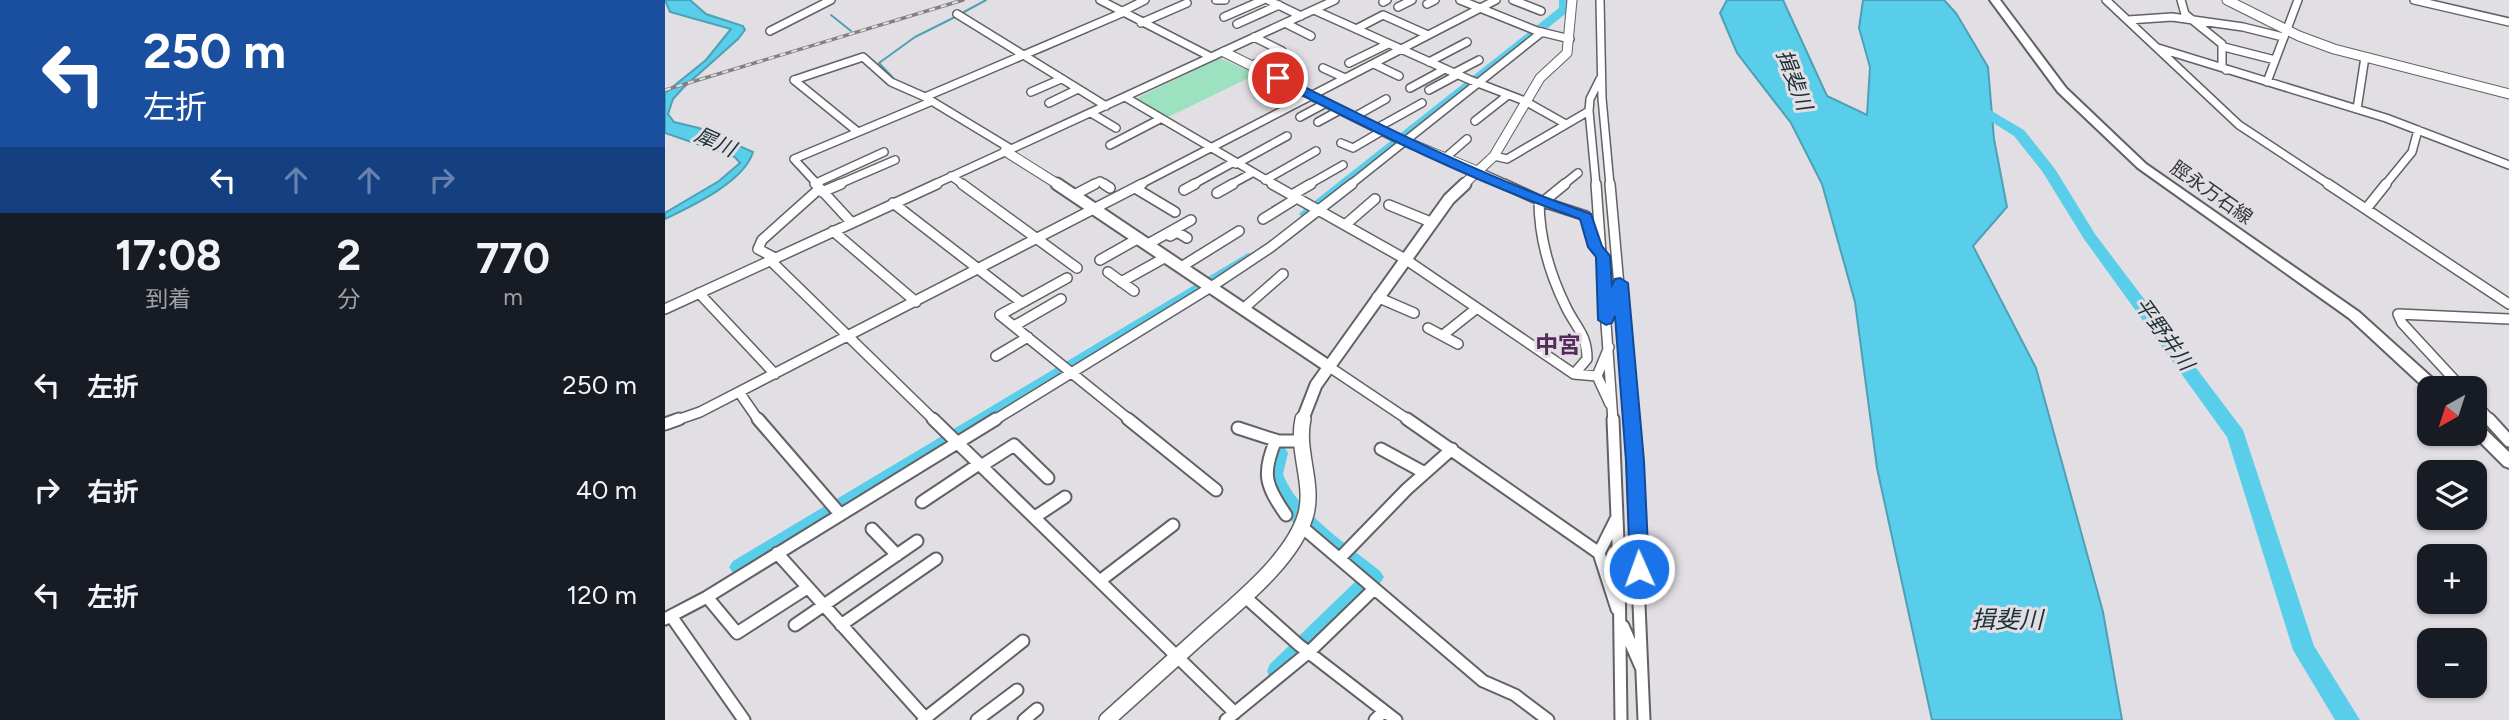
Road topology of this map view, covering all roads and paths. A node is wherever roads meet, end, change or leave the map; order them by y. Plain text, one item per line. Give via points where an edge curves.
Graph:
1 (831, 0) edge
2 (1100, 0) edge
3 (1145, 0) edge
4 (1216, 0) edge
5 (1225, 0) edge
6 (1262, 0) edge
7 (1268, 0) edge
8 (1335, 0) edge
9 (1412, 0) edge
10 (1435, 0) edge
11 (1460, 0) edge
12 (1496, 0) edge
13 (1513, 0) edge
14 (1572, 0) edge
15 (1600, 0) edge
16 (1995, 0) edge
17 (2106, 0) edge
18 (2181, 0) edge
19 (2227, 0) edge
20 (2298, 0) edge
21 (2414, 0) edge
22 (1187, 3) dead end
23 (1427, 4) dead end
24 (1279, 5) junction
25 (1398, 7) dead end
26 (1480, 8) junction
27 (1314, 10) junction
28 (1541, 11) dead end
29 (1123, 12) junction
30 (957, 14) dead end
31 (1301, 16) junction
32 (1224, 18) dead end
33 (2127, 20) junction
34 (2193, 20) junction
35 (2509, 22) edge
36 (1142, 23) junction
37 (1285, 23) junction
38 (1237, 24) dead end
39 (1356, 29) junction
40 (770, 31) dead end
41 (1542, 32) junction
42 (2285, 34) junction
43 (1428, 35) junction
44 (1311, 36) dead end
45 (1254, 37) junction
46 (1570, 39) junction
47 (1467, 42) dead end
48 (1388, 44) junction
49 (2154, 47) junction
50 (2224, 47) junction
51 (1400, 50) junction
52 (1224, 52) junction
53 (1026, 57) junction
54 (1211, 57) junction
55 (2365, 57) junction
56 (1479, 60) dead end
57 (2275, 60) junction
58 (1429, 62) junction
59 (1349, 63) dead end
60 (1374, 64) junction
61 (1253, 65) junction
62 (1323, 68) dead end
63 (1445, 69) junction
64 (2225, 70) junction
65 (1455, 74) junction
66 (1399, 76) dead end
67 (1601, 76) junction
68 (1345, 78) junction
69 (1061, 79) junction
70 (2267, 82) junction
71 (1478, 83) junction
72 (1410, 88) dead end
73 (1078, 89) junction
74 (1429, 90) dead end
75 (1031, 92) dead end
76 (2509, 94) edge
77 (1508, 95) junction
78 (1312, 96) junction
79 (1125, 97) junction
80 (928, 99) junction
81 (1386, 99) dead end
82 (1525, 101) junction
83 (1049, 103) dead end
84 (1326, 103) junction
85 (1422, 103) dead end
86 (1106, 106) junction
87 (2357, 108) junction
88 (1340, 110) junction
89 (1589, 111) junction
90 (1091, 113) junction
91 (1300, 117) dead end
92 (1354, 117) junction
93 (1160, 120) junction
94 (1475, 121) dead end
95 (1318, 122) dead end
96 (1564, 123) junction
97 (1116, 128) dead end
98 (1379, 130) junction
99 (2419, 130) junction
100 (858, 132) junction
101 (1287, 136) dead end
102 (1467, 139) dead end
103 (1401, 140) junction
104 (1342, 143) dead end
105 (1110, 145) dead end
106 (1210, 149) junction
107 (1008, 150) junction
108 (1316, 151) dead end
109 (884, 152) dead end
110 (1494, 156) junction
111 (1445, 158) junction
112 (895, 160) dead end
113 (1235, 163) junction
114 (1343, 165) dead end
115 (2509, 165) edge
116 (1476, 171) junction
117 (1252, 173) junction
118 (1578, 173) dead end
119 (951, 176) junction
120 (1265, 180) junction
121 (1135, 187) junction
122 (819, 188) junction
123 (1110, 188) dead end
124 (1184, 190) dead end
125 (1217, 193) dead end
126 (1074, 195) junction
127 (1294, 197) junction
128 (1375, 199) dead end
129 (1541, 201) junction
130 (893, 203) junction
131 (1389, 205) dead end
132 (1095, 208) junction
133 (2366, 209) junction
134 (1319, 211) junction
135 (1175, 212) dead end
136 (1263, 219) dead end
137 (1191, 220) dead end
138 (851, 222) junction
139 (1433, 223) junction
140 (1345, 225) junction
141 (833, 231) junction
142 (1239, 231) dead end
143 (1187, 238) dead end
144 (1037, 239) junction
145 (1146, 243) junction
146 (1603, 256) junction
147 (1166, 257) junction
148 (773, 259) junction
149 (1405, 259) junction
150 (1100, 260) dead end
151 (1181, 267) junction
152 (979, 268) junction
153 (1077, 268) dead end
154 (1108, 272) dead end
155 (1283, 274) dead end
156 (1067, 278) dead end
157 (1121, 282) junction
158 (1620, 283) junction
159 (1211, 287) junction
160 (1134, 291) dead end
161 (699, 293) junction
162 (1377, 297) junction
163 (1061, 299) dead end
164 (916, 302) junction
165 (1021, 302) junction
166 (2509, 304) edge
167 (1477, 308) junction
168 (665, 309) edge
169 (1243, 309) junction
170 (1414, 313) dead end
171 (1606, 320) junction
172 (2509, 320) edge
173 (1014, 326) junction
174 (1428, 328) dead end
175 (1443, 335) junction
176 (849, 336) junction
177 (1027, 337) junction
178 (1610, 343) junction
179 (1458, 344) dead end
180 (996, 356) dead end
181 (1328, 366) junction
182 (1072, 372) junction
183 (775, 374) junction
184 (1574, 374) junction
185 (1597, 376) junction
186 (2421, 376) edge
187 (2451, 376) edge
188 (739, 392) junction
189 (1614, 411) junction
190 (2487, 416) edge
191 (665, 424) edge
192 (1238, 428) dead end
193 (1276, 440) junction
194 (2487, 440) edge
195 (2509, 441) edge
196 (1300, 442) junction
197 (957, 444) junction
198 (1381, 449) dead end
199 (1452, 449) junction
200 (2509, 462) edge
201 (980, 465) junction
202 (1425, 473) junction
203 (1048, 478) dead end
204 (1216, 490) dead end
205 (1065, 497) dead end
206 (922, 502) dead end
207 (840, 514) junction
208 (1286, 515) dead end
209 (1035, 517) junction
210 (1616, 518) junction
211 (1173, 525) dead end
212 (1302, 527) junction
213 (872, 529) dead end
214 (917, 541) dead end
215 (777, 553) junction
216 (1599, 553) junction
217 (897, 555) junction
218 (1340, 558) junction
219 (936, 559) dead end
220 (1101, 580) junction
221 (807, 588) junction
222 (1373, 590) junction
223 (1244, 596) junction
224 (707, 597) junction
225 (823, 605) junction
226 (668, 618) edge
227 (1621, 623) junction
228 (795, 625) dead end
229 (841, 625) junction
230 (1023, 641) dead end
231 (1304, 648) junction
232 (1178, 657) junction
233 (1643, 672) junction
234 (1017, 690) dead end
235 (1037, 709) dead end
236 (1231, 713) edge
237 (1380, 715) edge
238 (925, 719) edge
239 (744, 720) edge
240 (977, 720) edge
241 (1024, 720) edge
242 (1107, 720) edge
243 (1396, 720) edge
244 (1548, 720) edge
245 (1621, 720) edge
246 (1644, 720) edge

1 - 40 street
2 - 29 street
3 - 29 street
4 - 5 street
6 - 32 street
7 - 24 street
8 - 27 street
9 - 25 street
10 - 23 street
11 - 26 street
12 - 26 street
13 - 28 street
14 - 46 street
15 - 67 street
16 - 186 main road, 脛永万石線 via 2056,83 2112,140 2180,194 2354,315
17 - 33 street
18 - 34 street via 2185,14
19 - 42 street
20 - 42 street
21 - 35 street
22 - 36 street
24 - 31 street
24 - 38 street
26 - 41 street
26 - 43 street
27 - 31 street
27 - 39 street
29 - 36 street
29 - 53 street
30 - 53 street
31 - 37 street
33 - 34 street
33 - 49 street
34 - 42 street
34 - 50 street
36 - 54 street
37 - 44 street
37 - 45 street
39 - 43 street via 1383,15
39 - 48 street
41 - 46 street
41 - 71 street
42 - 55 street
42 - 57 street
43 - 51 street
45 - 52 street
45 - 61 street via 1282,51
46 - 82 street via 1567,53 1540,78
47 - 58 street
48 - 51 street
48 - 59 street
49 - 64 street
49 - 133 street via 2239,125
50 - 57 street
50 - 64 street
51 - 58 street
51 - 60 street
52 - 54 street
52 - 61 street
53 - 69 street
53 - 80 street
54 - 79 street
55 - 76 street
55 - 87 street
56 - 65 street
57 - 70 street
58 - 63 street
60 - 66 street
60 - 68 street
61 - 78 street
62 - 68 street
63 - 65 street
63 - 72 street
64 - 70 street
65 - 71 street
65 - 74 street
67 - 89 street
67 - 158 street
68 - 78 street
69 - 73 street
69 - 75 street
70 - 87 street
71 - 77 street
71 - 103 street
73 - 83 street
73 - 86 street
77 - 82 street
77 - 94 street
78 - 84 street
78 - 106 street
79 - 86 street
79 - 93 street
80 - 100 street
80 - 100 street via 891,82 863,57 794,80
80 - 107 street
81 - 92 street
82 - 96 street
82 - 110 street
84 - 88 street
84 - 91 street
85 - 98 street
86 - 90 street
87 - 99 street
88 - 92 street
88 - 95 street
89 - 96 street
89 - 146 street
90 - 97 street
90 - 107 street
92 - 98 street
93 - 105 street
93 - 106 street
96 - 110 street via 1507,159
98 - 103 street
98 - 104 street via 1353,148
99 - 115 street
99 - 133 street via 2412,152
100 - 122 street via 794,159
101 - 113 street
102 - 111 street
103 - 111 street
103 - 134 street
106 - 113 street
106 - 121 street
107 - 119 street
107 - 126 street
108 - 120 street
109 - 122 street
110 - 116 street
111 - 116 street
112 - 122 street
113 - 117 street
113 - 124 street
114 - 127 street
116 - 129 street
116 - 139 street
117 - 120 street
117 - 125 street
118 - 129 street
119 - 130 street
119 - 144 street
120 - 127 street
121 - 132 street
121 - 135 street
122 - 138 street
122 - 148 street via 762,240 758,249
123 - 126 street via 1100,181
126 - 132 street
127 - 134 street
127 - 136 street
128 - 140 street
129 - 146 street via 1586,216 1595,247
129 - 184 street via 1541,244 1566,308 1588,339 1587,359
130 - 138 street
130 - 152 street
131 - 139 street
132 - 144 street
132 - 145 street
133 - 166 street
134 - 140 street
134 - 159 street
137 - 145 street
138 - 141 street
139 - 149 street
140 - 149 street
141 - 148 street
141 - 164 street
142 - 151 street
143 - 145 street via 1177,232
144 - 152 street
144 - 153 street
145 - 147 street
145 - 150 street
146 - 171 street
147 - 151 street
147 - 157 street
148 - 161 street
148 - 176 street
149 - 162 street
149 - 167 street
151 - 159 street
152 - 164 street
152 - 165 street
154 - 157 street
155 - 169 street
156 - 165 street
157 - 160 street
158 - 171 street
158 - 233 street via 1635,461
159 - 169 street
159 - 182 street
161 - 168 street
161 - 183 street
162 - 170 street
162 - 181 street
163 - 173 street
164 - 176 street
165 - 173 street via 1000,315
167 - 175 street
167 - 184 street
169 - 181 street
171 - 178 street
172 - 187 street via 2398,314
173 - 177 street
174 - 175 street
175 - 179 street
176 - 183 street
176 - 197 street
177 - 180 street
177 - 182 street
178 - 185 street
178 - 189 street
181 - 196 street via 1315,385
181 - 199 street
182 - 197 street
182 - 204 street
183 - 188 street
184 - 185 street
185 - 189 street
188 - 191 street
188 - 207 street
189 - 210 street
190 - 195 street
192 - 193 street
193 - 196 street
193 - 208 street via 1264,479
194 - 200 main road
196 - 212 street via 1307,481
197 - 201 street
197 - 207 street
198 - 202 street
199 - 202 street
199 - 216 street
201 - 203 street via 1014,445
201 - 206 street
201 - 209 street
202 - 218 street
205 - 209 street
207 - 215 street
209 - 220 street
210 - 216 street
210 - 227 street
211 - 220 street
212 - 218 street
212 - 223 street via 1288,550
213 - 217 street
214 - 217 street
215 - 221 street
215 - 224 street
216 - 227 street
217 - 225 street
218 - 222 street
219 - 229 street
220 - 232 street
221 - 224 street via 737,633
221 - 225 street
222 - 231 street
222 - 244 street via 1483,681 1515,695
223 - 231 street
223 - 232 street
224 - 226 street
225 - 228 street
225 - 229 street
226 - 239 street
227 - 233 street
227 - 245 street
229 - 238 street
230 - 238 street
231 - 236 street
231 - 237 street
232 - 236 street
232 - 242 street
233 - 246 street
234 - 240 street
235 - 241 street
237 - 243 street

